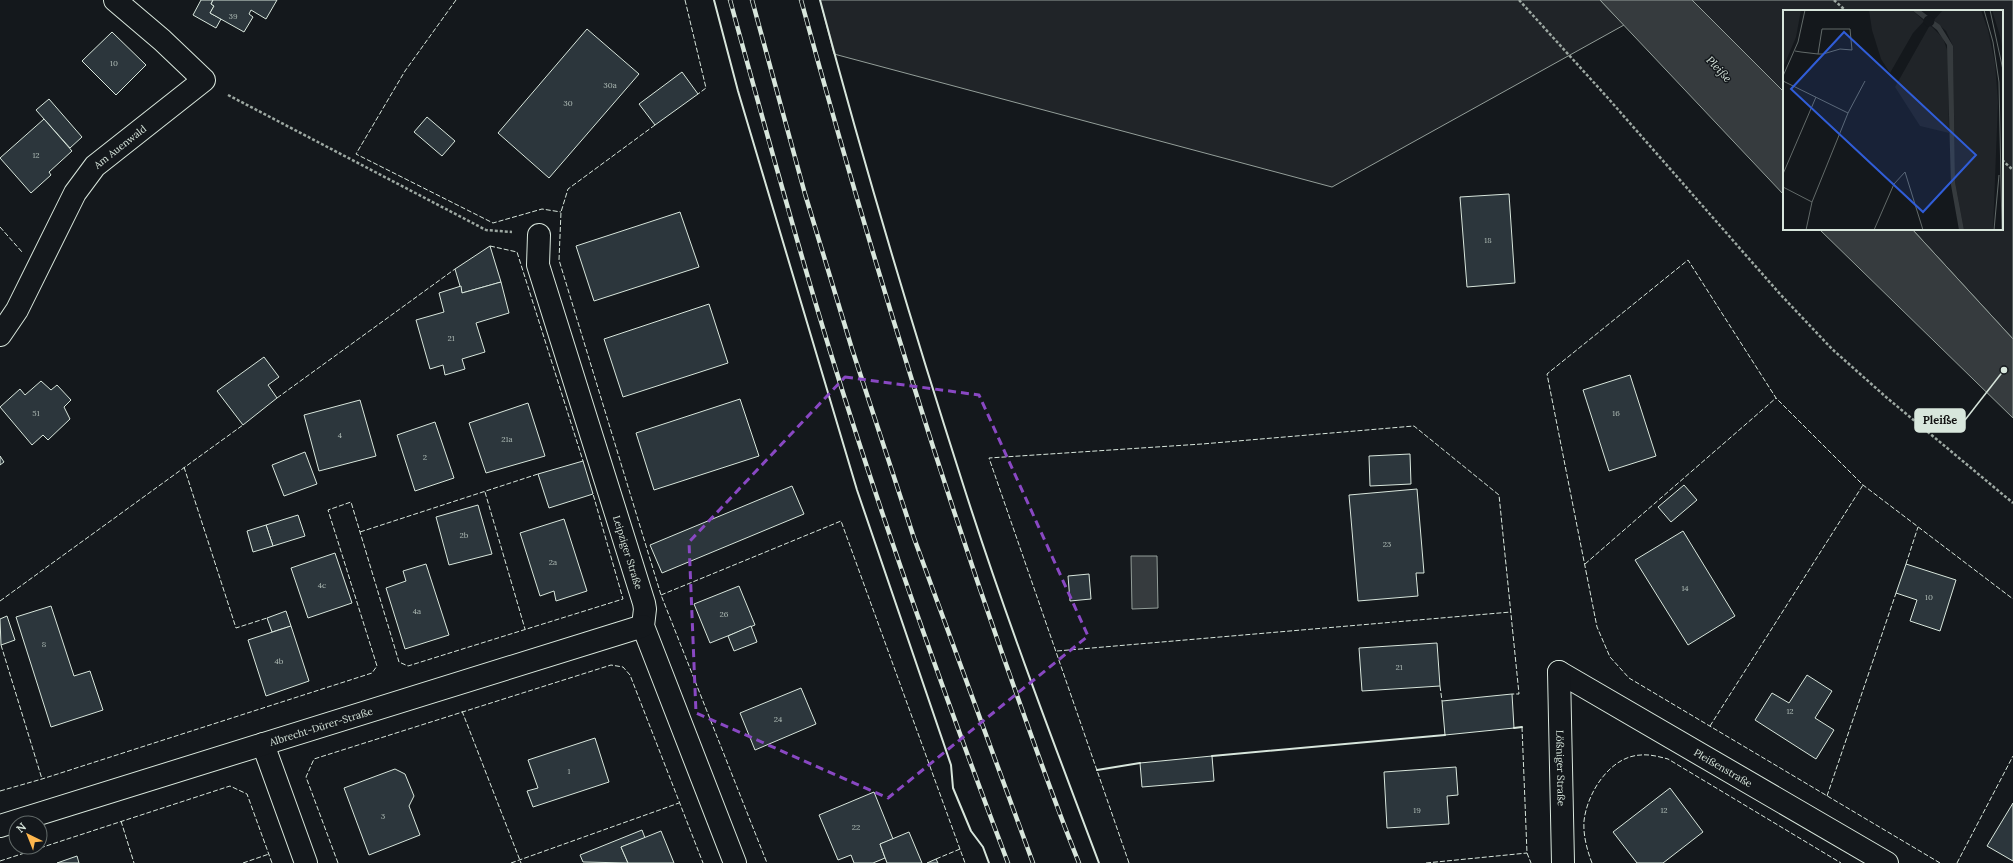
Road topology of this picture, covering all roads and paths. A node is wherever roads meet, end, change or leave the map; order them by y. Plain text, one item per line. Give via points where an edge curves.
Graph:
1 (115, 0) edge
2 (1519, 0) edge
3 (1834, 0) edge
4 (1845, 10) edge
5 (204, 80) junction
6 (230, 96) junction
7 (223, 99) dead end
8 (2003, 161) edge
9 (2013, 170) edge
10 (539, 236) joint
11 (0, 335) edge
12 (2013, 504) edge
13 (642, 626) junction
14 (1559, 672) joint
15 (263, 744) junction
16 (0, 826) edge
17 (306, 863) edge
18 (735, 863) edge
19 (1563, 863) edge
20 (1887, 863) edge

1 - 5 street
2 - 12 path via 1832,349
3 - 4 path
5 - 6 path
5 - 11 street, Am Auenwald via 95,166 75,193 17,310
6 - 7 path
6 - 10 path via 486,230
8 - 9 path
10 - 13 street, Leipziger Straße via 538,265 646,609
13 - 15 street, Albrecht-Dürer-Straße
13 - 18 street
14 - 19 street, Lößniger Straße
14 - 20 street, Pleißenstraße
15 - 16 street, Albrecht-Dürer-Straße
15 - 17 street

